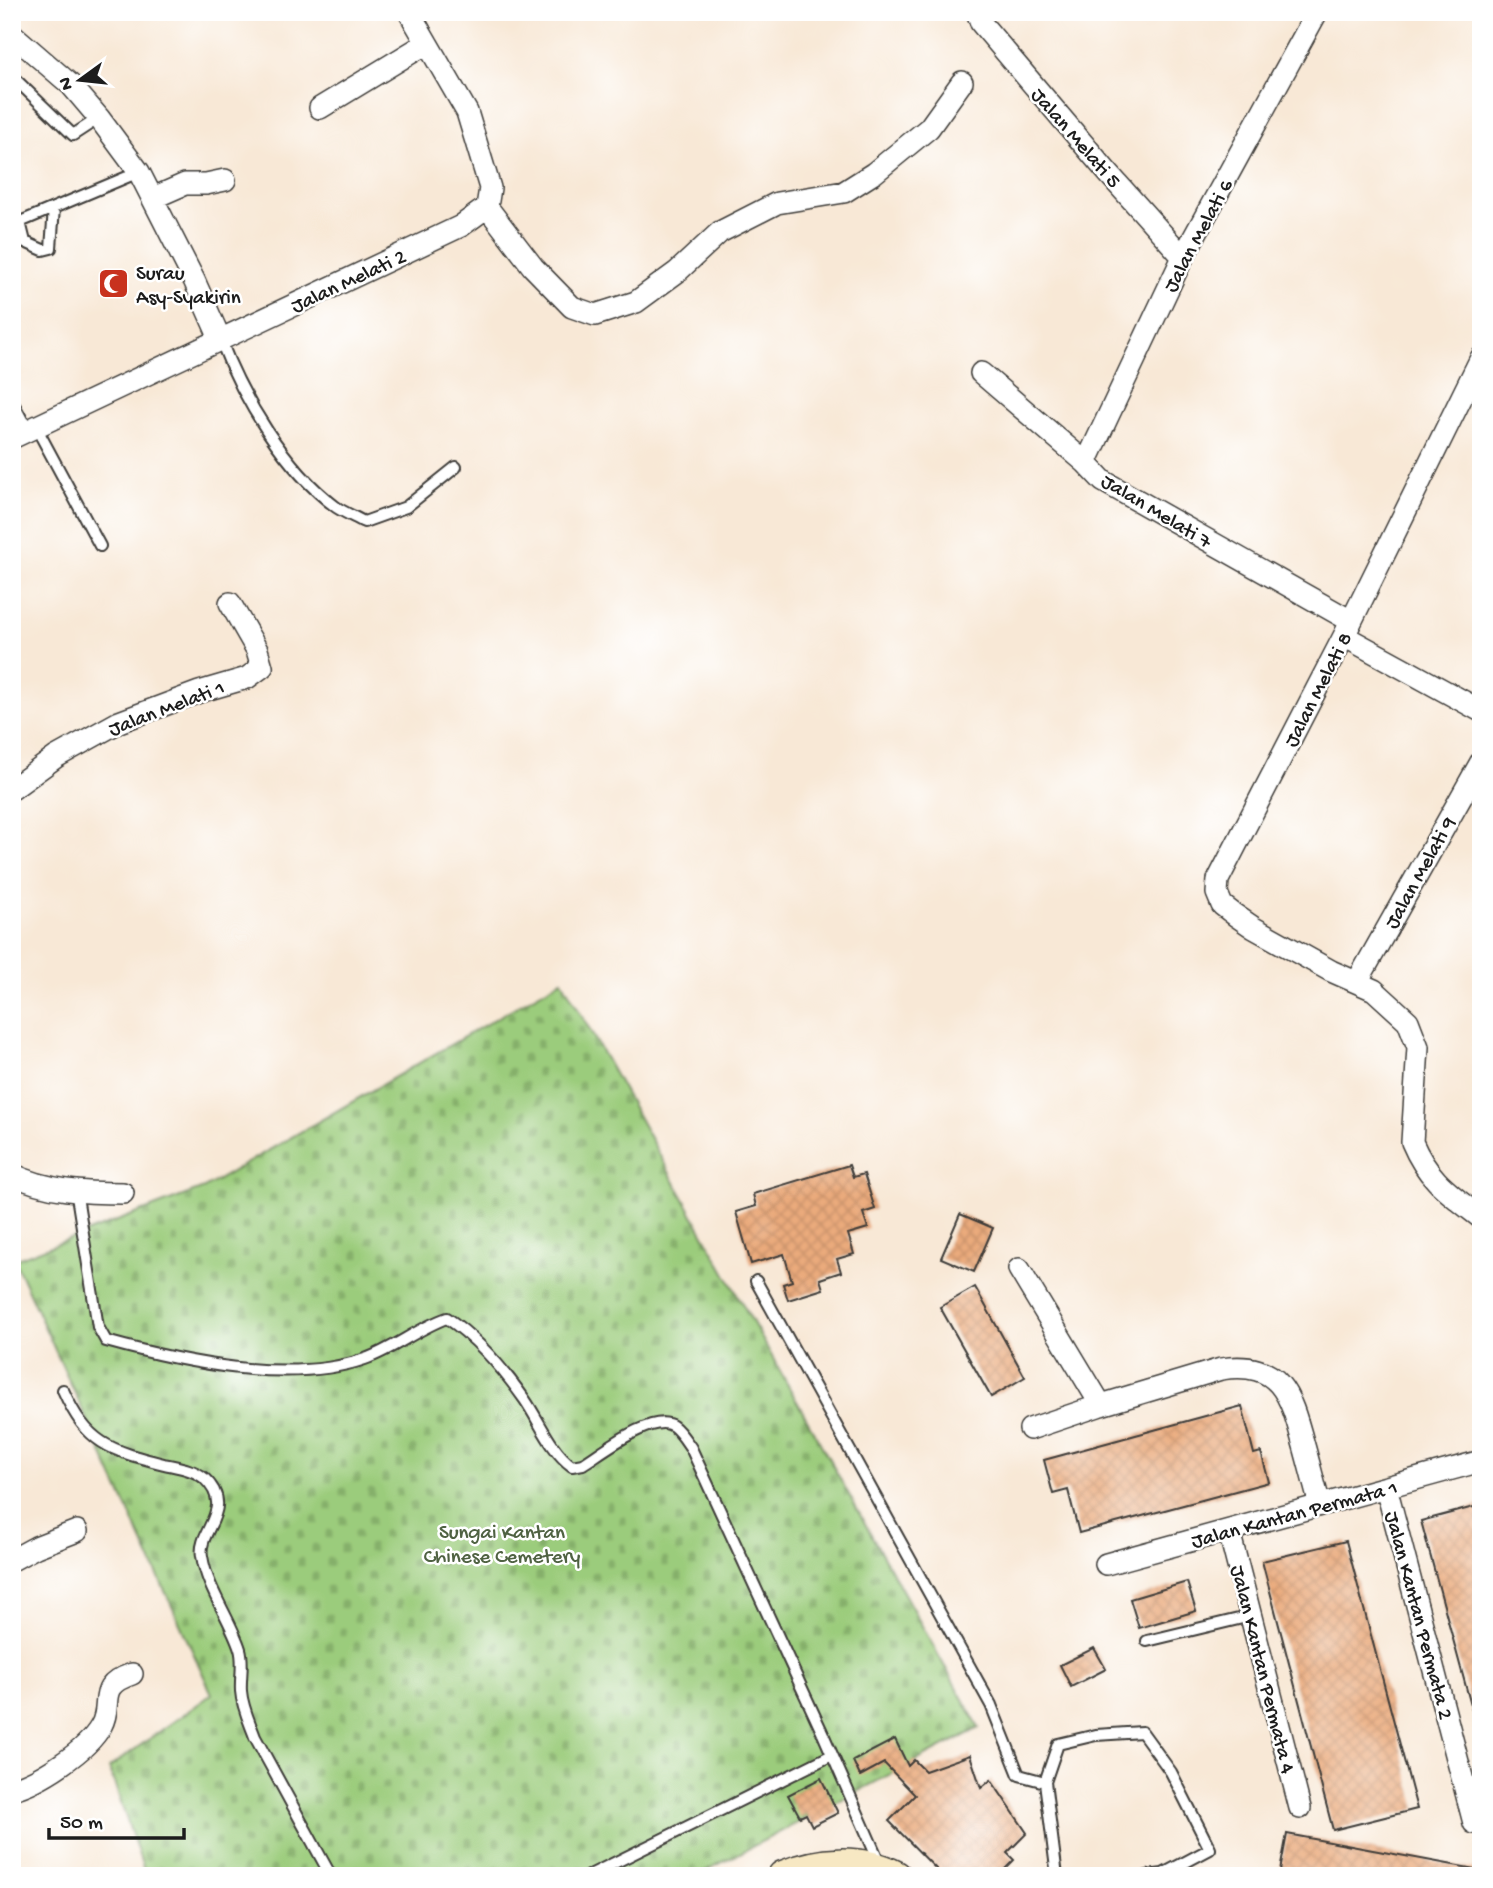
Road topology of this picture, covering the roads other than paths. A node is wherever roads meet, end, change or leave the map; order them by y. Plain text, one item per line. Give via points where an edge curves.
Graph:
1 (409, 12) edge
2 (977, 12) edge
3 (1317, 12) edge
4 (12, 34) edge
5 (427, 43) junction
6 (12, 76) edge
7 (962, 82) dead end
8 (320, 108) dead end
9 (99, 118) junction
10 (139, 172) junction
11 (225, 180) dead end
12 (153, 198) junction
13 (487, 207) junction
14 (54, 208) dead end
15 (1183, 257) junction
16 (221, 341) junction
17 (1481, 358) edge
18 (981, 373) dead end
19 (12, 401) edge
20 (25, 432) edge
21 (1086, 463) junction
22 (456, 467) dead end
23 (100, 546) dead end
24 (230, 603) dead end
25 (1348, 628) junction
26 (1481, 711) edge
27 (1481, 762) edge
28 (13, 794) edge
29 (1357, 982) junction
30 (12, 1174) edge
31 (76, 1190) junction
32 (123, 1192) dead end
33 (1481, 1218) edge
34 (1019, 1269) dead end
35 (755, 1281) dead end
36 (63, 1390) dead end
37 (1101, 1405) junction
38 (1030, 1429) dead end
39 (1481, 1461) edge
40 (1386, 1487) junction
41 (1320, 1505) junction
42 (76, 1531) dead end
43 (1229, 1531) junction
44 (12, 1560) edge
45 (1107, 1564) dead end
46 (1251, 1616) junction
47 (1147, 1641) dead end
48 (132, 1674) dead end
49 (832, 1755) junction
50 (1045, 1782) junction
51 (12, 1789) edge
52 (1300, 1808) dead end
53 (1474, 1823) dead end
54 (889, 1872) edge
55 (331, 1876) edge
56 (588, 1876) edge
57 (783, 1876) edge
58 (1057, 1876) edge
59 (1147, 1876) edge

1 - 5 street
2 - 15 street, Jalan Melati 5 via 981,23
3 - 15 street, Jalan Melati 6
4 - 9 street via 71,85
5 - 8 street
5 - 13 street via 467,111 490,187
6 - 9 lane via 73,135
7 - 13 street via 929,128 874,173 844,192 777,204 720,232 636,302 595,315 572,306 533,267
9 - 10 street
10 - 12 street
10 - 14 lane
11 - 12 street via 185,184
12 - 16 street
13 - 16 street, Jalan Melati 2 via 461,226
15 - 21 street, Jalan Melati 6
16 - 20 street, Jalan Melati 2
16 - 22 lane via 230,366 293,466 336,507 364,522 407,507
17 - 25 street, Jalan Melati 8
18 - 21 street, Jalan Melati 7
19 - 20 lane
20 - 23 lane
21 - 25 street, Jalan Melati 7 via 1103,481
24 - 28 street, Jalan Melati 1 via 262,667 247,677 119,722 56,757
25 - 26 street
25 - 29 street, Jalan Melati 8 via 1218,880 1217,893 1222,905 1254,928
27 - 29 street, Jalan Melati 9
29 - 33 street, Jalan Melati 8 via 1374,990 1408,1021 1418,1047 1412,1142 1439,1186
30 - 31 street
31 - 32 street
31 - 49 lane via 98,1327 106,1341 151,1354 268,1371 318,1370 369,1358 447,1318 489,1354 525,1399 562,1459 572,1466 583,1464 643,1426 672,1425 691,1448
34 - 37 street
35 - 50 lane via 990,1705 1018,1775
36 - 55 lane via 86,1431 123,1454 188,1469 214,1492 217,1507 201,1543 202,1556 241,1651 241,1693 248,1717
37 - 38 street
37 - 41 street via 1221,1369 1256,1370 1273,1378 1292,1402
39 - 40 street, Jalan Kantan Permata 1
40 - 41 street, Jalan Kantan Permata 1
40 - 53 street, Jalan Kantan Permata 2
41 - 43 street, Jalan Kantan Permata 1
42 - 44 street
43 - 45 street, Jalan Kantan Permata 1
43 - 46 street, Jalan Kantan Permata 4
46 - 47 lane
46 - 52 street, Jalan Kantan Permata 4
48 - 51 street via 119,1678 109,1689 102,1725 81,1749 29,1785
49 - 54 lane
49 - 56 lane
50 - 58 lane
50 - 59 lane via 1058,1744 1096,1735 1142,1732 1171,1772 1210,1849 1163,1874
54 - 57 main road via 859,1863

